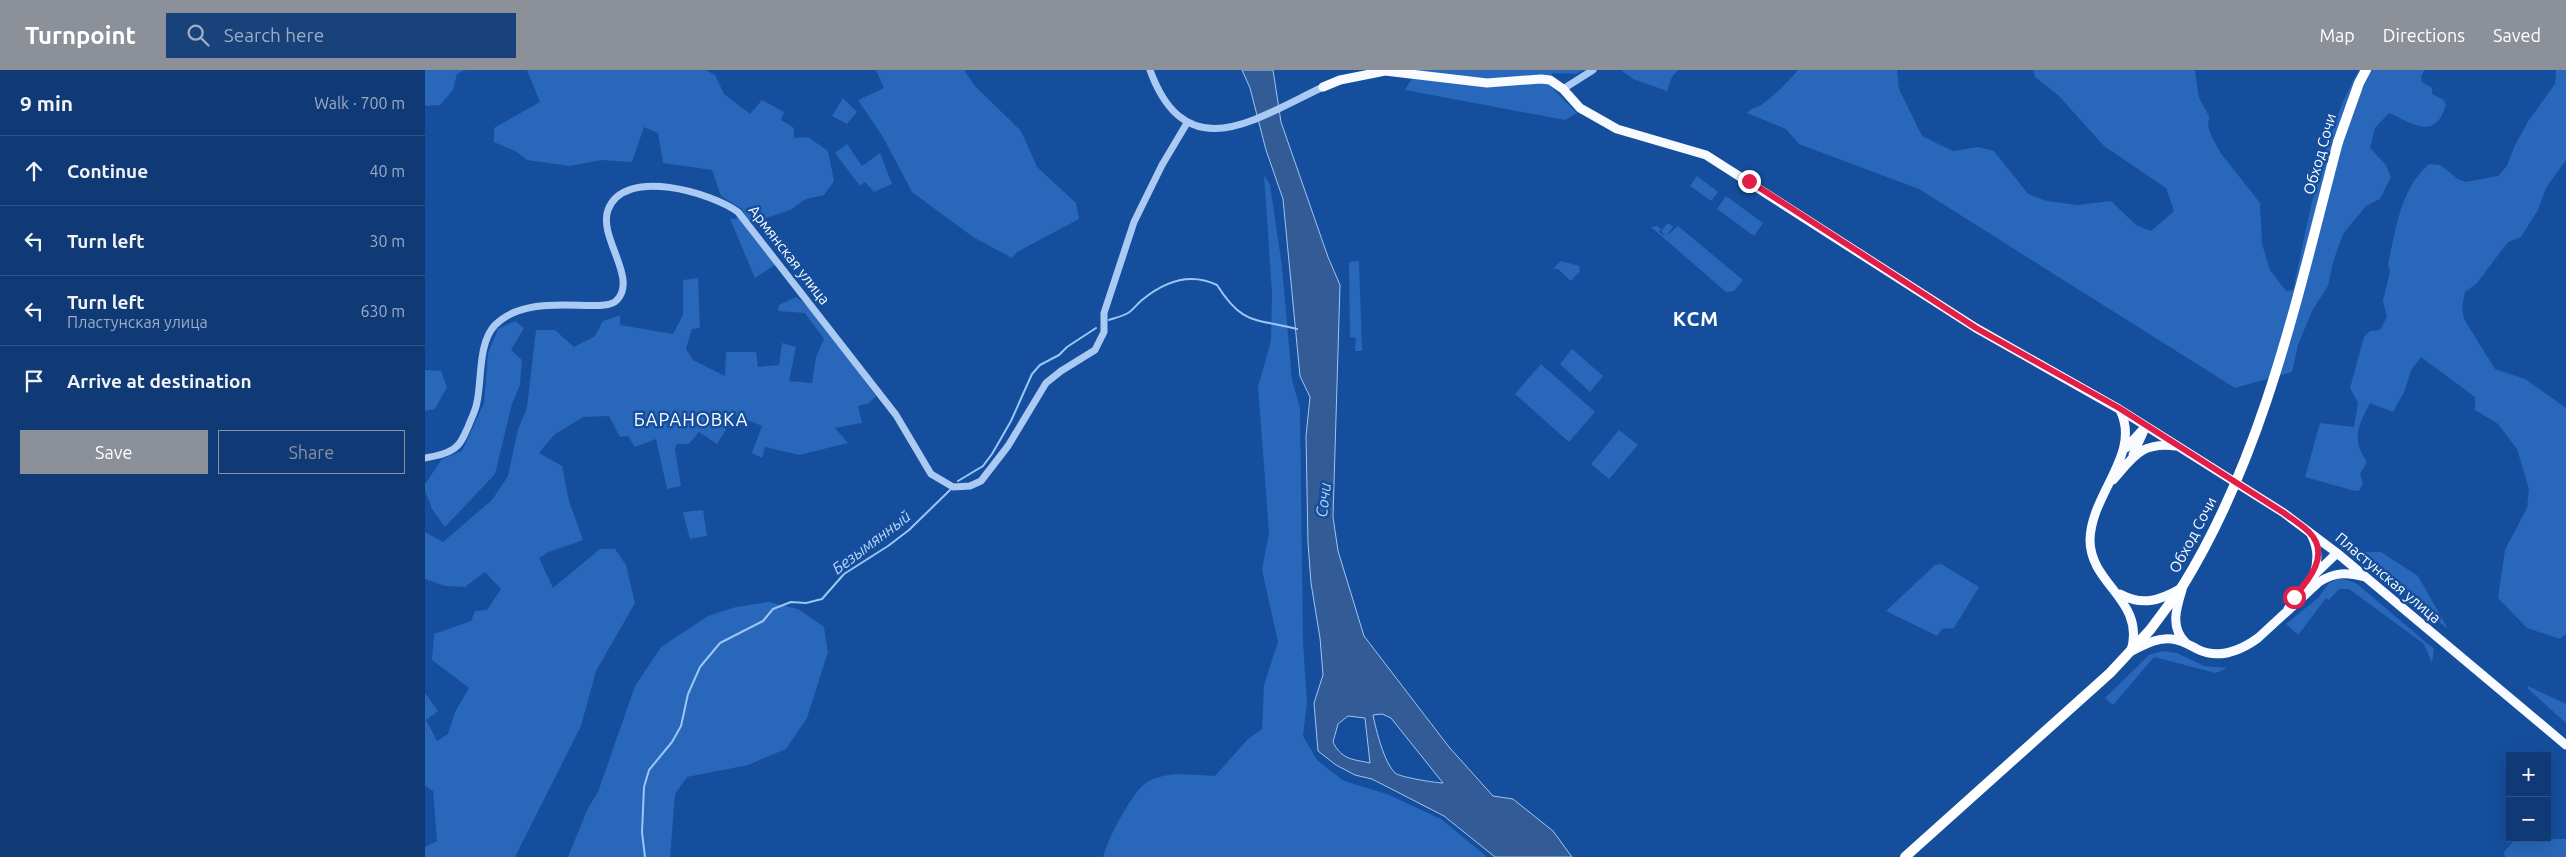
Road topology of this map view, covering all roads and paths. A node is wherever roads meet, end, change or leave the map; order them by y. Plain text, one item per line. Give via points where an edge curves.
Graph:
1 (1150, 70) edge
2 (1593, 70) edge
3 (2366, 70) edge
4 (1323, 88) joint
5 (1563, 89) junction
6 (1187, 123) junction
7 (2119, 408) junction
8 (2146, 426) junction
9 (2179, 446) junction
10 (2124, 451) junction
11 (2132, 456) junction
12 (425, 458) edge
13 (2105, 490) junction
14 (2310, 533) junction
15 (2337, 553) junction
16 (2367, 578) junction
17 (2316, 579) junction
18 (2182, 587) junction
19 (2117, 593) junction
20 (2188, 644) junction
21 (2131, 651) junction
22 (2566, 745) edge
23 (1905, 857) edge

1 - 6 street via 1166,102
2 - 5 street
3 - 18 highway, Обход Сочи, bridge via 2338,142 2297,296 2248,452 2218,523
4 - 5 main road, Пластунская улица via 1340,80 1385,70 1487,83 1541,79 1550,80
4 - 6 street via 1239,126 1223,130
5 - 7 main road, Пластунская улица via 1581,108 1617,129 1706,155 1976,328
6 - 12 street, Армянская улица via 1134,222 1105,313 1102,338 1095,350 1046,384 981,481 970,486 953,487 931,474 896,415 738,212 725,203 664,185 641,187 612,202 607,215 609,236 623,280 617,301 598,306 530,306 501,320 493,327 485,343 477,404 465,434 457,446
7 - 8 main road, Пластунская улица
7 - 10 main road via 2127,430
8 - 9 main road, Пластунская улица
8 - 10 main road
8 - 11 main road
9 - 11 main road via 2153,445
9 - 14 main road, Пластунская улица
10 - 13 main road
11 - 13 main road
13 - 19 main road via 2094,513 2090,544 2099,570
14 - 15 main road, Пластунская улица
14 - 17 main road via 2317,551
15 - 16 main road, Пластунская улица
15 - 17 main road
16 - 17 main road via 2345,573
16 - 22 main road, Пластунская улица
17 - 20 main road via 2248,646 2228,653 2207,653
18 - 19 main road via 2165,598 2147,602
18 - 20 main road via 2176,627
18 - 21 highway, Обход Сочи
19 - 21 main road via 2126,604 2133,624
20 - 21 main road via 2167,638
21 - 23 highway, Обход Сочи

